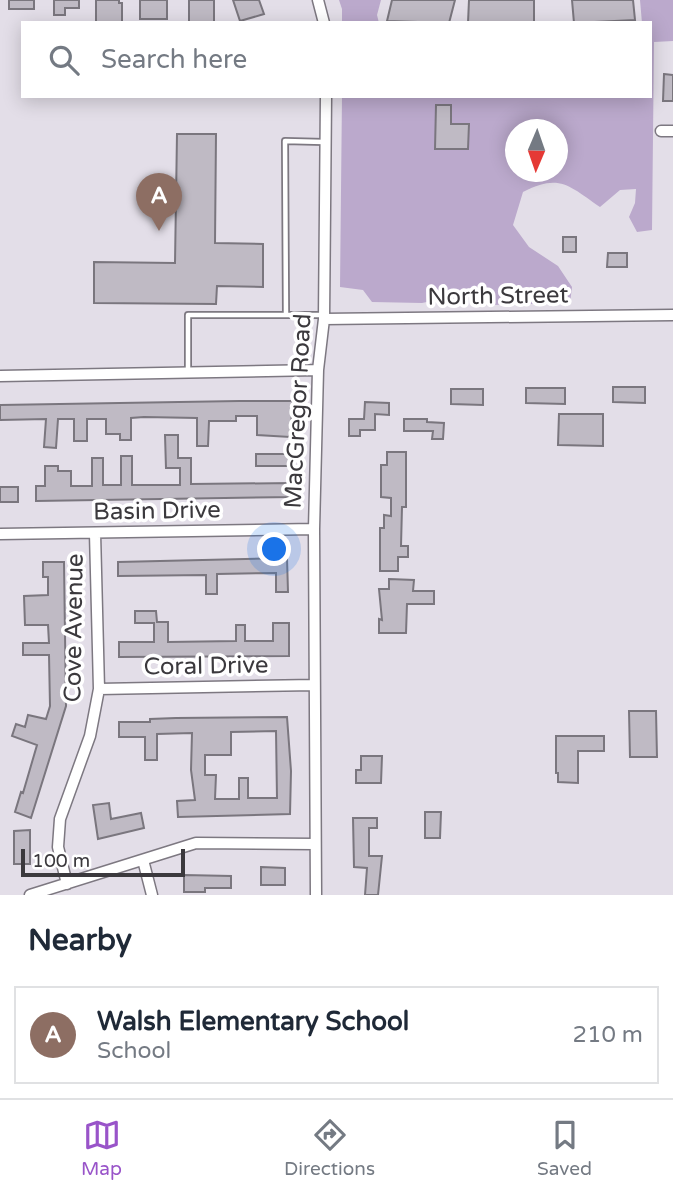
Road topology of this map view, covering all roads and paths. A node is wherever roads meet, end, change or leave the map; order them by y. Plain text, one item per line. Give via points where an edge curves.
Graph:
1 (318, 0) edge
2 (323, 21) edge
3 (326, 98) edge
4 (661, 131) dead end
5 (673, 131) edge
6 (325, 142) junction
7 (286, 315) junction
8 (673, 315) edge
9 (324, 317) junction
10 (318, 370) junction
11 (188, 372) junction
12 (0, 376) edge
13 (314, 529) junction
14 (95, 533) junction
15 (0, 534) edge
16 (314, 685) junction
17 (99, 689) junction
18 (315, 844) junction
19 (143, 860) junction
20 (67, 884) junction
21 (30, 895) edge
22 (152, 895) edge
23 (316, 895) edge

1 - 2 street
3 - 6 street, MacGregor Road
4 - 5 street
6 - 7 lane via 285,141
6 - 9 street, MacGregor Road
7 - 9 lane
7 - 11 lane via 188,315
8 - 9 street, North Street
9 - 10 street, MacGregor Road
10 - 11 street
10 - 13 street, MacGregor Road
11 - 12 street
13 - 14 street, Basin Drive
13 - 16 street, MacGregor Road
14 - 15 street, Basin Drive
14 - 17 street, Cove Avenue
16 - 17 street, Coral Drive
16 - 18 street, MacGregor Road
17 - 20 street, Cove Avenue via 90,736 60,819 58,847
18 - 19 street via 196,843
18 - 23 street, MacGregor Road
19 - 20 street
19 - 22 street
20 - 21 street

